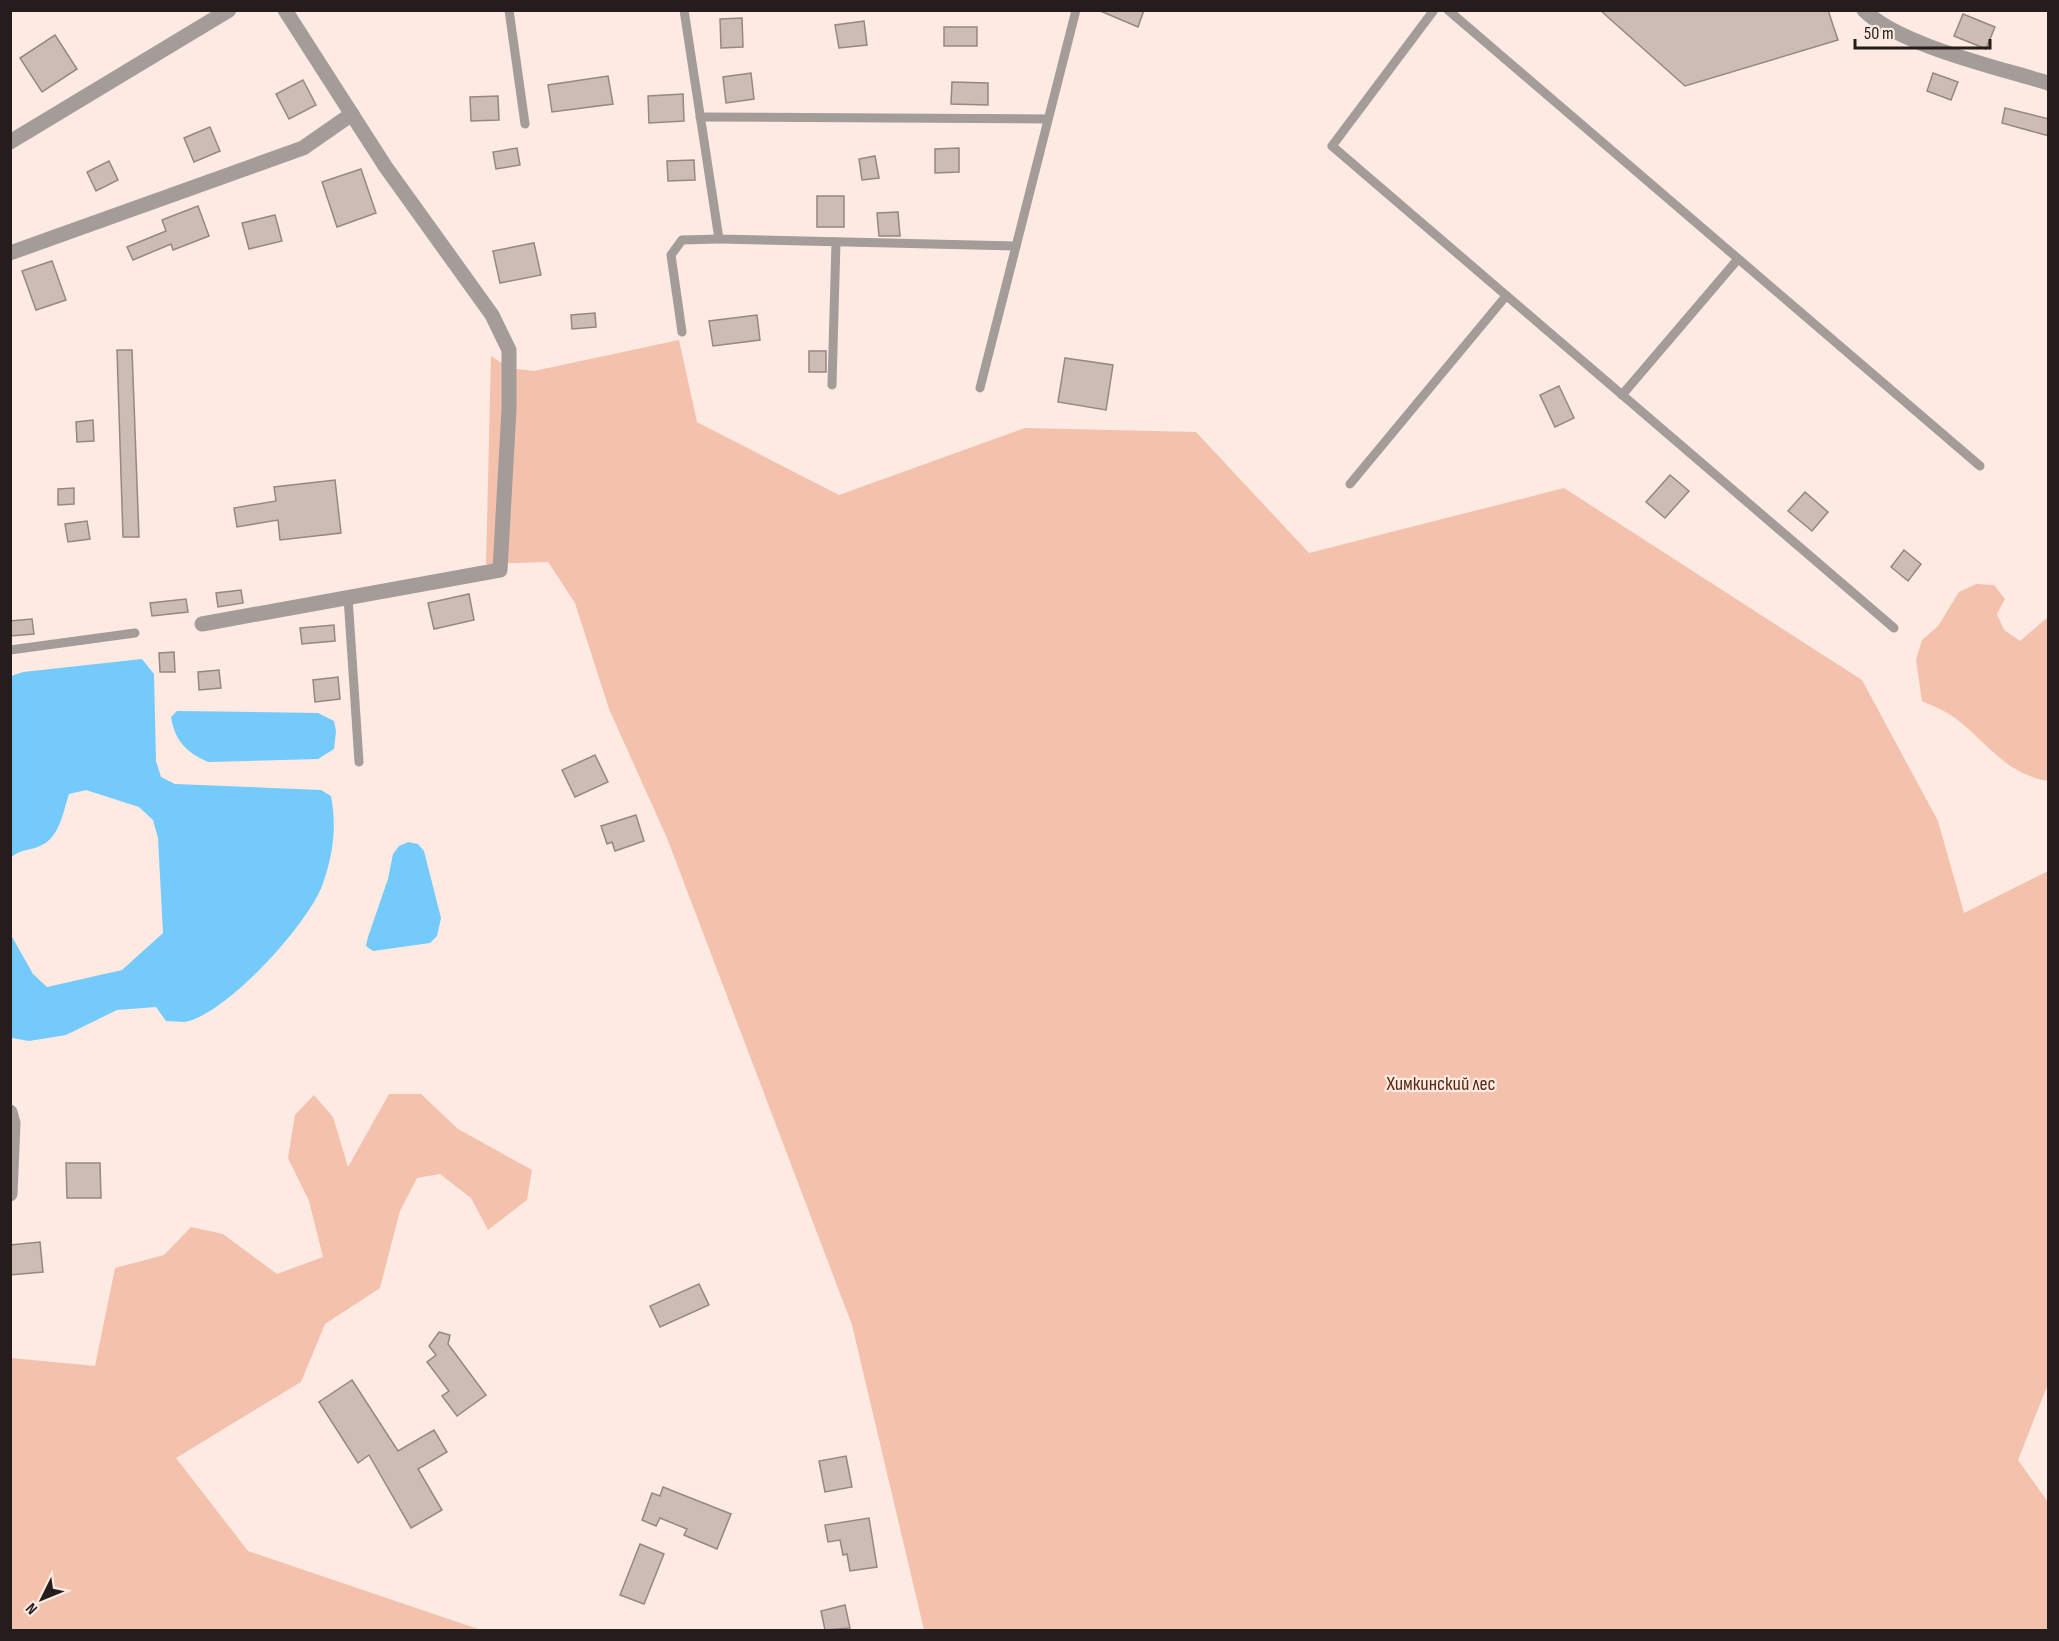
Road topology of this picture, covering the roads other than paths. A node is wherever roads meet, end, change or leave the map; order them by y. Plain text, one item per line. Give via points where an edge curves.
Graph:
1 (230, 10) edge
2 (285, 10) edge
3 (509, 10) edge
4 (684, 10) edge
5 (1076, 10) edge
6 (1434, 10) edge
7 (1448, 10) edge
8 (1864, 10) edge
9 (2049, 83) edge
10 (352, 114) junction
11 (700, 117) junction
12 (1048, 119) junction
13 (525, 124) dead end
14 (10, 142) edge
15 (719, 239) junction
16 (836, 242) junction
17 (1016, 246) junction
18 (10, 253) edge
19 (1738, 259) junction
20 (1506, 296) junction
21 (682, 332) dead end
22 (832, 385) dead end
23 (980, 388) dead end
24 (1622, 395) junction
25 (1980, 466) dead end
26 (1350, 484) dead end
27 (348, 597) junction
28 (202, 624) dead end
29 (1894, 627) dead end
30 (135, 633) dead end
31 (10, 650) edge
32 (359, 762) dead end
33 (10, 1112) edge
34 (10, 1194) edge

1 - 14 street
2 - 10 street
3 - 13 lane
4 - 11 lane
5 - 12 lane
6 - 20 lane via 1332,146
7 - 19 lane
8 - 9 street via 1875,22 1937,49
10 - 18 street via 303,148
10 - 27 street via 492,315 509,350 509,409 500,570
11 - 12 lane
11 - 15 lane
12 - 17 lane
15 - 16 lane
15 - 21 lane via 682,240 671,255
16 - 17 lane
16 - 22 lane
17 - 23 lane
19 - 24 lane
19 - 25 lane
20 - 24 lane
20 - 26 lane
24 - 29 lane
27 - 28 street
27 - 32 lane
30 - 31 lane
33 - 34 street

